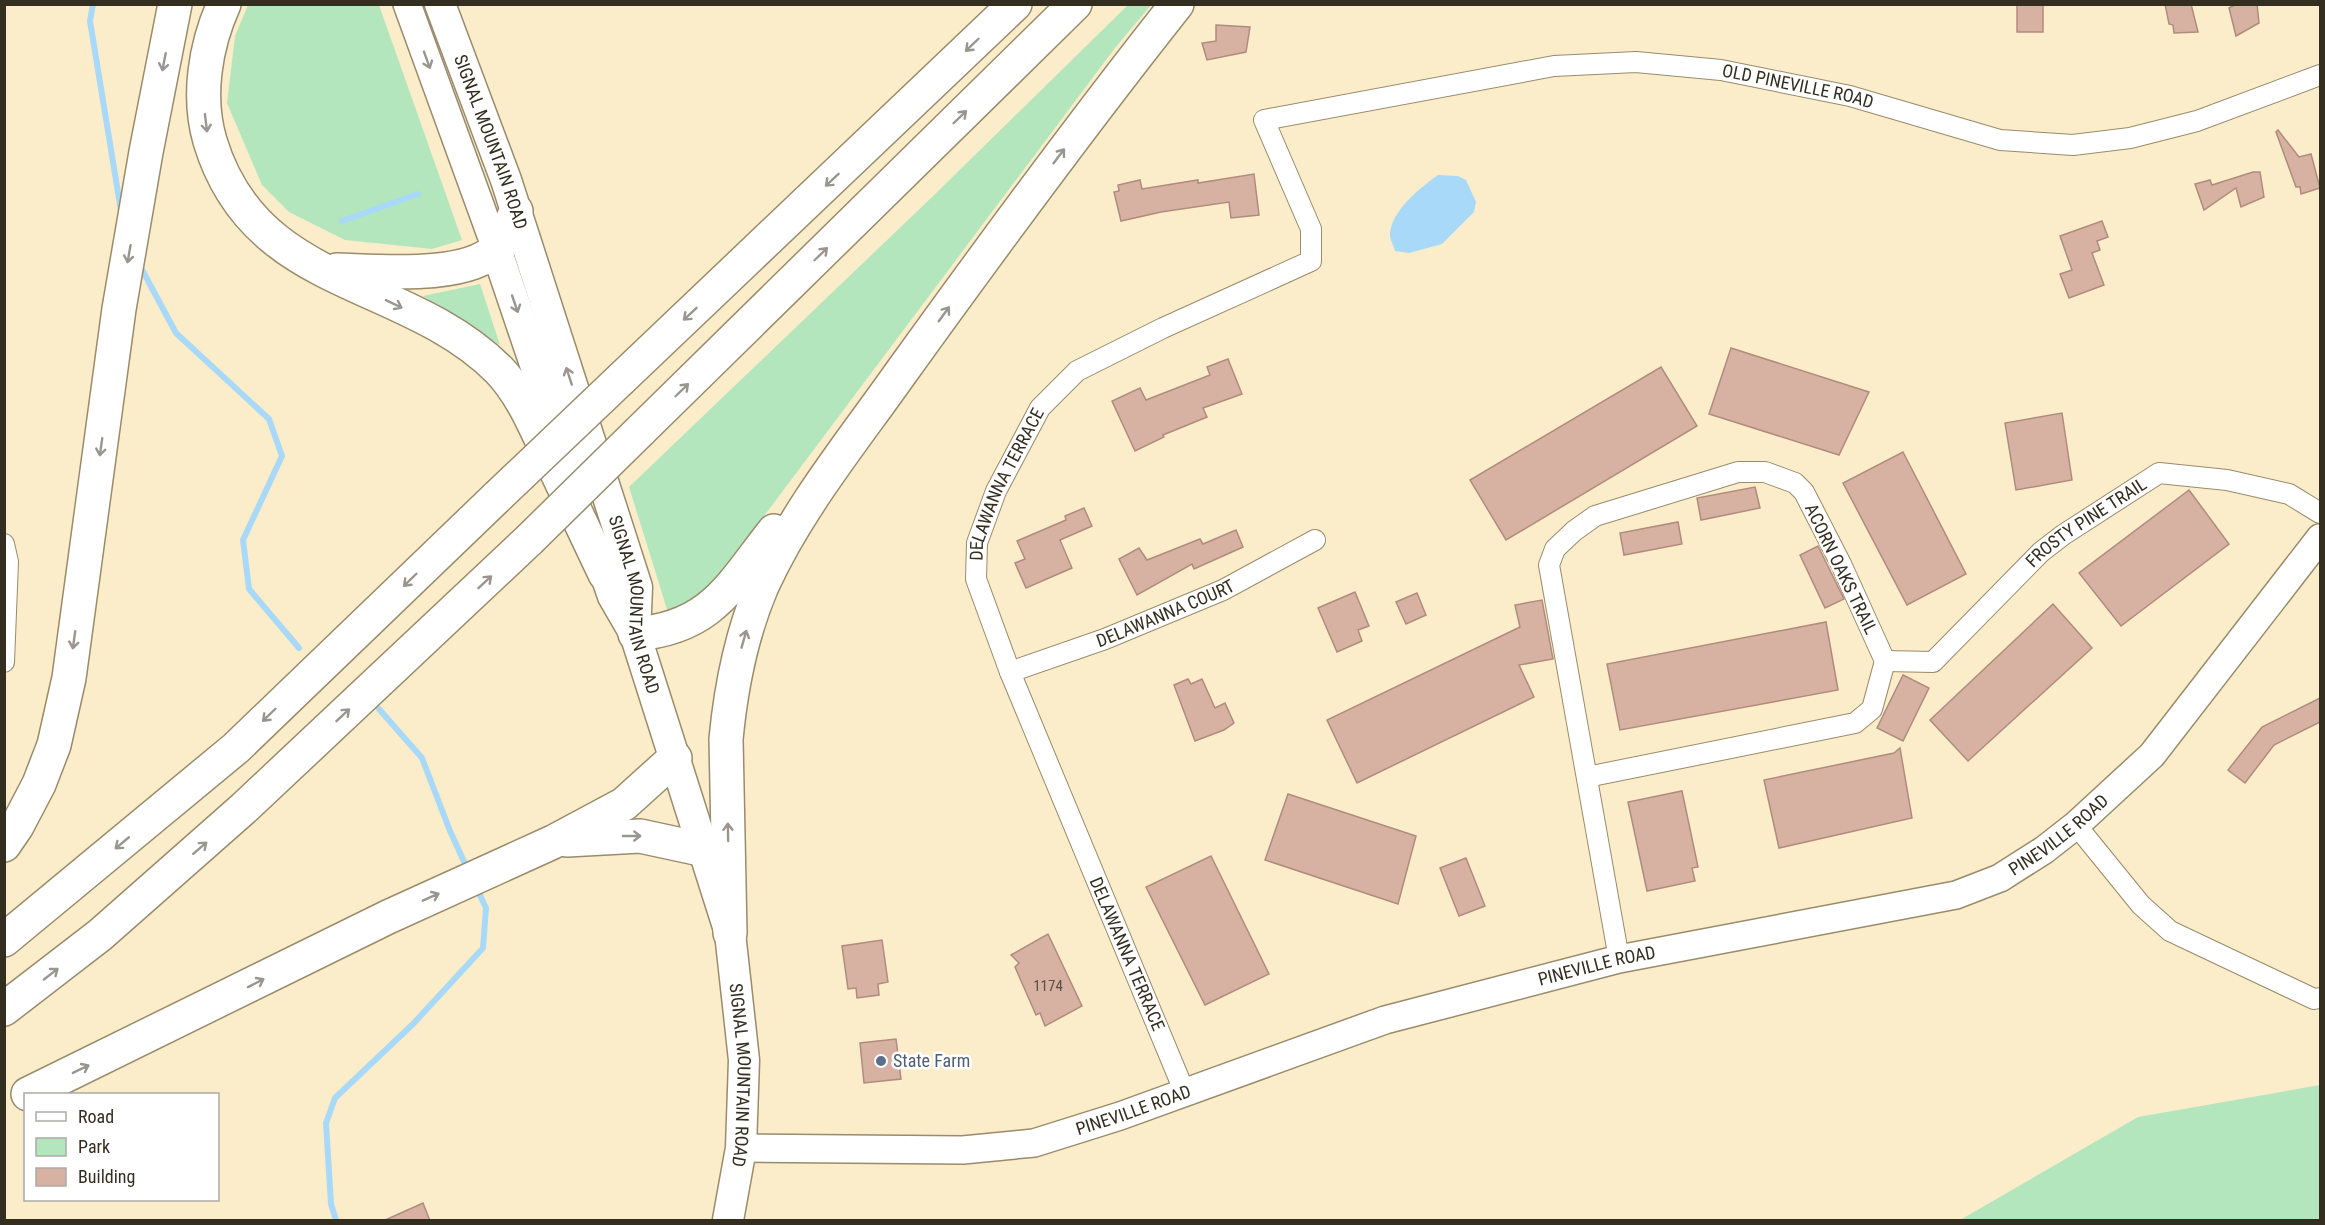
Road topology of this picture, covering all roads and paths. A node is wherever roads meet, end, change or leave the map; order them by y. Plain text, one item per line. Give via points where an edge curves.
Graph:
1 (175, 4) edge
2 (224, 4) edge
3 (407, 4) edge
4 (440, 4) edge
5 (1015, 4) edge
6 (1075, 4) edge
7 (1177, 4) edge
8 (2320, 75) edge
9 (1264, 120) joint
10 (516, 211) junction
11 (496, 249) junction
12 (323, 269) junction
13 (921, 345) junction
14 (2320, 513) edge
15 (2320, 538) edge
16 (1315, 540) dead end
17 (4, 544) edge
18 (605, 574) junction
19 (635, 634) junction
20 (1885, 661) junction
21 (4, 662) edge
22 (1010, 672) junction
23 (675, 758) junction
24 (1587, 777) junction
25 (2076, 825) junction
26 (553, 842) junction
27 (4, 845) edge
28 (705, 850) junction
29 (730, 933) junction
30 (4, 940) edge
31 (1619, 959) junction
32 (2320, 998) edge
33 (4, 1010) edge
34 (31, 1093) edge
35 (1185, 1093) junction
36 (24, 1096) edge
37 (4, 1106) edge
38 (741, 1148) junction
39 (728, 1221) edge

1 -> 27 highway via 119,309 69,678 54,745 39,784
2 -> 12 highway via 208,48 204,86 206,127 216,162 253,220 296,255
3 -> 11 main road, SIGNAL MOUNTAIN ROAD
4 - 10 main road, SIGNAL MOUNTAIN ROAD
5 -> 30 highway, bridge via 229,754
33 -> 6 highway, bridge via 100,935 244,808 529,540
13 -> 7 highway via 1060,154
8 - 9 street, OLD PINEVILLE ROAD via 2197,121 2130,138 2073,145 2000,140 1851,96 1721,70 1636,62 1554,66
9 - 22 street, DELAWANNA TERRACE via 1311,229 1311,261 1077,371 1040,408 996,491 978,543 976,579
10 - 11 highway
19 -> 10 main road, SIGNAL MOUNTAIN ROAD via 637,587
11 - 12 highway via 452,268 402,272
11 -> 18 main road, SIGNAL MOUNTAIN ROAD
12 -> 18 highway via 446,330 473,346 501,372 526,407
13 - 19 highway via 722,598 680,625
29 -> 13 highway via 726,740 733,684 749,622 795,523
14 - 20 street, FROSTY PINE TRAIL via 2289,494 2227,480 2159,473 2041,552 1933,663
15 - 25 main road, PINEVILLE ROAD via 2151,755
16 - 22 street, DELAWANNA COURT via 1222,590 1105,639
17 - 21 street via 8,562
18 - 19 main road, SIGNAL MOUNTAIN ROAD
19 - 23 main road, SIGNAL MOUNTAIN ROAD
20 - 24 street via 1872,709 1855,723
20 - 24 street, ACORN OAKS TRAIL via 1825,530 1795,483 1764,472 1738,472 1595,516 1554,549 1549,565
22 - 35 street, DELAWANNA TERRACE
23 - 26 highway via 624,804
23 - 28 main road, SIGNAL MOUNTAIN ROAD
24 - 31 street, ACORN OAKS TRAIL
25 - 31 main road, PINEVILLE ROAD via 2000,878 1956,895
25 - 32 street via 2141,905 2170,931 2314,999
26 -> 28 highway via 640,836
34 -> 26 highway via 388,916
28 - 29 main road, SIGNAL MOUNTAIN ROAD
29 - 38 main road, SIGNAL MOUNTAIN ROAD via 744,1060
31 - 35 main road, PINEVILLE ROAD via 1385,1020
35 - 38 main road, PINEVILLE ROAD via 1034,1143 963,1150
36 - 37 highway
38 - 39 main road, SIGNAL MOUNTAIN ROAD

